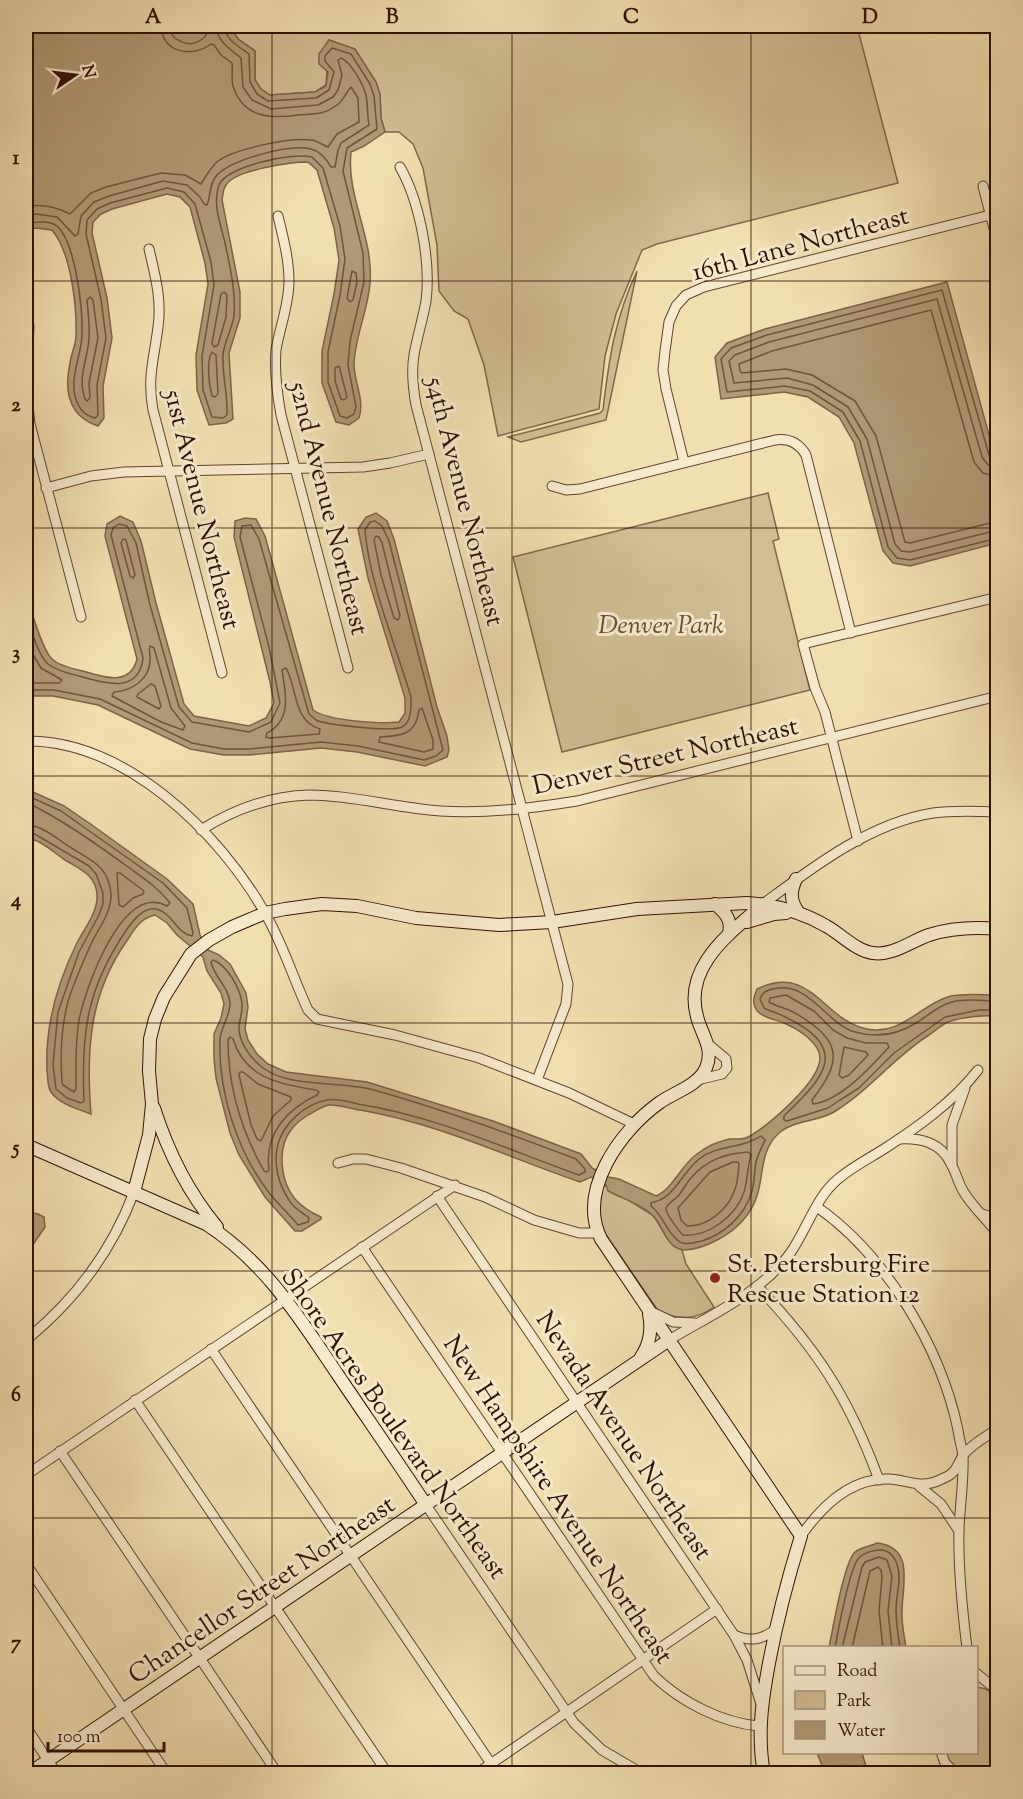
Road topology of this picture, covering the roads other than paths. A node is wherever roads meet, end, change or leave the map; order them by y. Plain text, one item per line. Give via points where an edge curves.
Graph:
1 (400, 167) dead end
2 (983, 186) dead end
3 (990, 215) junction
4 (278, 216) dead end
5 (998, 244) edge
6 (149, 249) dead end
7 (26, 305) edge
8 (429, 454) junction
9 (684, 462) junction
10 (295, 468) junction
11 (168, 470) junction
12 (552, 486) dead end
13 (46, 488) junction
14 (998, 597) edge
15 (81, 618) dead end
16 (850, 633) junction
17 (348, 668) dead end
18 (222, 673) dead end
19 (998, 696) edge
20 (832, 738) junction
21 (26, 741) edge
22 (524, 809) junction
23 (998, 812) edge
24 (201, 830) junction
25 (858, 841) junction
26 (796, 879) junction
27 (716, 904) junction
28 (763, 904) junction
29 (265, 913) junction
30 (799, 913) junction
31 (552, 922) junction
32 (741, 924) junction
33 (998, 929) edge
34 (729, 934) junction
35 (708, 1044) junction
36 (978, 1070) dead end
37 (537, 1080) junction
38 (696, 1080) junction
39 (966, 1085) junction
40 (152, 1104) junction
41 (634, 1124) junction
42 (900, 1139) junction
43 (26, 1145) edge
44 (338, 1163) dead end
45 (952, 1165) junction
46 (455, 1185) junction
47 (134, 1192) junction
48 (437, 1196) junction
49 (817, 1207) junction
50 (982, 1214) junction
51 (998, 1218) edge
52 (598, 1233) junction
53 (998, 1234) edge
54 (226, 1236) junction
55 (362, 1247) junction
56 (757, 1286) junction
57 (286, 1298) junction
58 (648, 1310) junction
59 (698, 1323) junction
60 (26, 1338) edge
61 (669, 1340) junction
62 (211, 1349) junction
63 (637, 1362) junction
64 (135, 1400) junction
65 (578, 1402) junction
66 (998, 1430) edge
67 (60, 1451) junction
68 (502, 1453) junction
69 (963, 1456) junction
70 (26, 1475) edge
71 (879, 1480) junction
72 (919, 1485) junction
73 (426, 1504) junction
74 (959, 1531) junction
75 (801, 1536) junction
76 (350, 1556) junction
77 (26, 1564) edge
78 (275, 1607) junction
79 (717, 1609) junction
80 (776, 1629) junction
81 (734, 1635) junction
82 (968, 1646) edge
83 (199, 1658) junction
84 (642, 1660) junction
85 (978, 1675) edge
86 (998, 1691) edge
87 (761, 1706) junction
88 (124, 1709) junction
89 (566, 1712) junction
90 (759, 1726) junction
91 (26, 1727) edge
92 (942, 1754) edge
93 (48, 1760) junction
94 (491, 1763) junction
95 (28, 1773) edge
96 (57, 1773) edge
97 (167, 1773) edge
98 (278, 1773) edge
99 (388, 1773) edge
100 (476, 1773) edge
101 (498, 1773) edge
102 (643, 1773) edge
103 (764, 1773) edge
104 (956, 1773) edge

1 - 8 street, 54th Avenue Northeast via 408,181 428,267 412,371
2 - 3 street
3 - 5 street
3 - 9 street, 16th Lane Northeast via 714,284 686,295 669,322 663,370
4 - 10 street, 52nd Avenue Northeast via 289,279 275,378
6 - 11 street, 51st Avenue Northeast via 159,309 149,392
7 - 13 street via 28,406
8 - 10 street via 363,467
8 - 22 street, 54th Avenue Northeast
9 - 12 street via 580,489
9 - 16 street via 782,439 802,449
10 - 11 street
10 - 17 street, 52nd Avenue Northeast
11 - 13 street via 107,473
11 - 18 street, 51st Avenue Northeast
13 - 15 street
14 - 16 street
16 - 20 street via 803,644
19 - 20 street, Denver Street Northeast
20 - 22 street, Denver Street Northeast via 577,801
20 - 25 street
21 - 24 street via 73,748 118,765 151,785
22 - 24 street, Denver Street Northeast via 441,811 307,795 248,807
22 - 31 street, 54th Avenue Northeast
23 - 25 street via 947,811 922,815
24 - 29 street via 233,865
25 - 26 street
26 - 28 street
26 - 30 street via 791,895
27 - 28 street
27 - 31 street via 637,909
27 - 34 street via 728,915
28 - 30 street
28 - 32 street
29 - 31 street via 331,904 450,922
29 - 37 street via 308,1010 317,1019 439,1046
29 - 40 street via 209,940 191,954 164,997 150,1039
30 - 32 street via 774,914
30 - 33 street via 875,954 950,930
31 - 37 street, 54th Avenue Northeast via 568,997
32 - 34 street
34 - 35 street via 702,966 697,982 696,1011
35 - 38 street via 708,1062
35 - 38 street via 724,1056 727,1068 718,1076
36 - 39 street
37 - 41 street
38 - 41 street
39 - 42 street
39 - 45 street via 952,1125
40 - 47 street via 146,1151
40 - 54 street via 183,1178
41 - 52 street via 604,1168 592,1203
42 - 45 street via 920,1139 935,1145
42 - 49 street via 835,1181
43 - 47 street, Shore Acres Boulevard Northeast
44 - 46 street via 366,1159
45 - 50 street via 959,1185
46 - 48 street
46 - 52 street via 534,1220 579,1233
47 - 54 street, Shore Acres Boulevard Northeast
47 - 60 street via 121,1224 97,1264 68,1301
48 - 55 street
48 - 65 street, Nevada Avenue Northeast
49 - 56 street via 790,1252
49 - 69 street via 872,1260 915,1321 940,1370
50 - 51 street
50 - 53 street
52 - 58 street
54 - 57 street, Shore Acres Boulevard Northeast
55 - 57 street
55 - 68 street, New Hampshire Avenue Northeast
56 - 59 street
56 - 71 street via 797,1329 829,1372 855,1420
57 - 62 street
57 - 73 street, Shore Acres Boulevard Northeast
58 - 59 street via 673,1322
58 - 61 street
58 - 63 street via 649,1340
59 - 61 street
61 - 63 street, Chancellor Street Northeast
61 - 75 street
62 - 64 street
62 - 76 street
63 - 65 street, Chancellor Street Northeast
64 - 67 street
64 - 78 street
65 - 68 street, Chancellor Street Northeast
65 - 79 street, Nevada Avenue Northeast
66 - 69 street
67 - 70 street
67 - 83 street
68 - 73 street, Chancellor Street Northeast
68 - 84 street, New Hampshire Avenue Northeast
69 - 72 street via 954,1473
69 - 74 street
71 - 72 street
71 - 75 street via 840,1495
72 - 74 street via 941,1504
73 - 76 street, Chancellor Street Northeast
73 - 89 street, Shore Acres Boulevard Northeast
74 - 82 street via 960,1586
75 - 80 street
76 - 78 street, Chancellor Street Northeast
76 - 94 street
77 - 88 street
78 - 83 street, Chancellor Street Northeast
78 - 99 street
79 - 81 street, Nevada Avenue Northeast
79 - 84 street
80 - 81 street via 757,1639
80 - 87 street
81 - 87 street, Nevada Avenue Northeast via 747,1660
83 - 88 street, Chancellor Street Northeast
83 - 98 street
84 - 89 street
84 - 90 street, New Hampshire Avenue Northeast via 663,1686 696,1706
85 - 86 street
87 - 90 street
88 - 93 street, Chancellor Street Northeast
88 - 97 street
89 - 94 street
89 - 102 street, Shore Acres Boulevard Northeast via 588,1739
90 - 103 street
91 - 93 street
92 - 104 street
93 - 95 street, Chancellor Street Northeast
93 - 96 street
94 - 100 street
94 - 101 street

